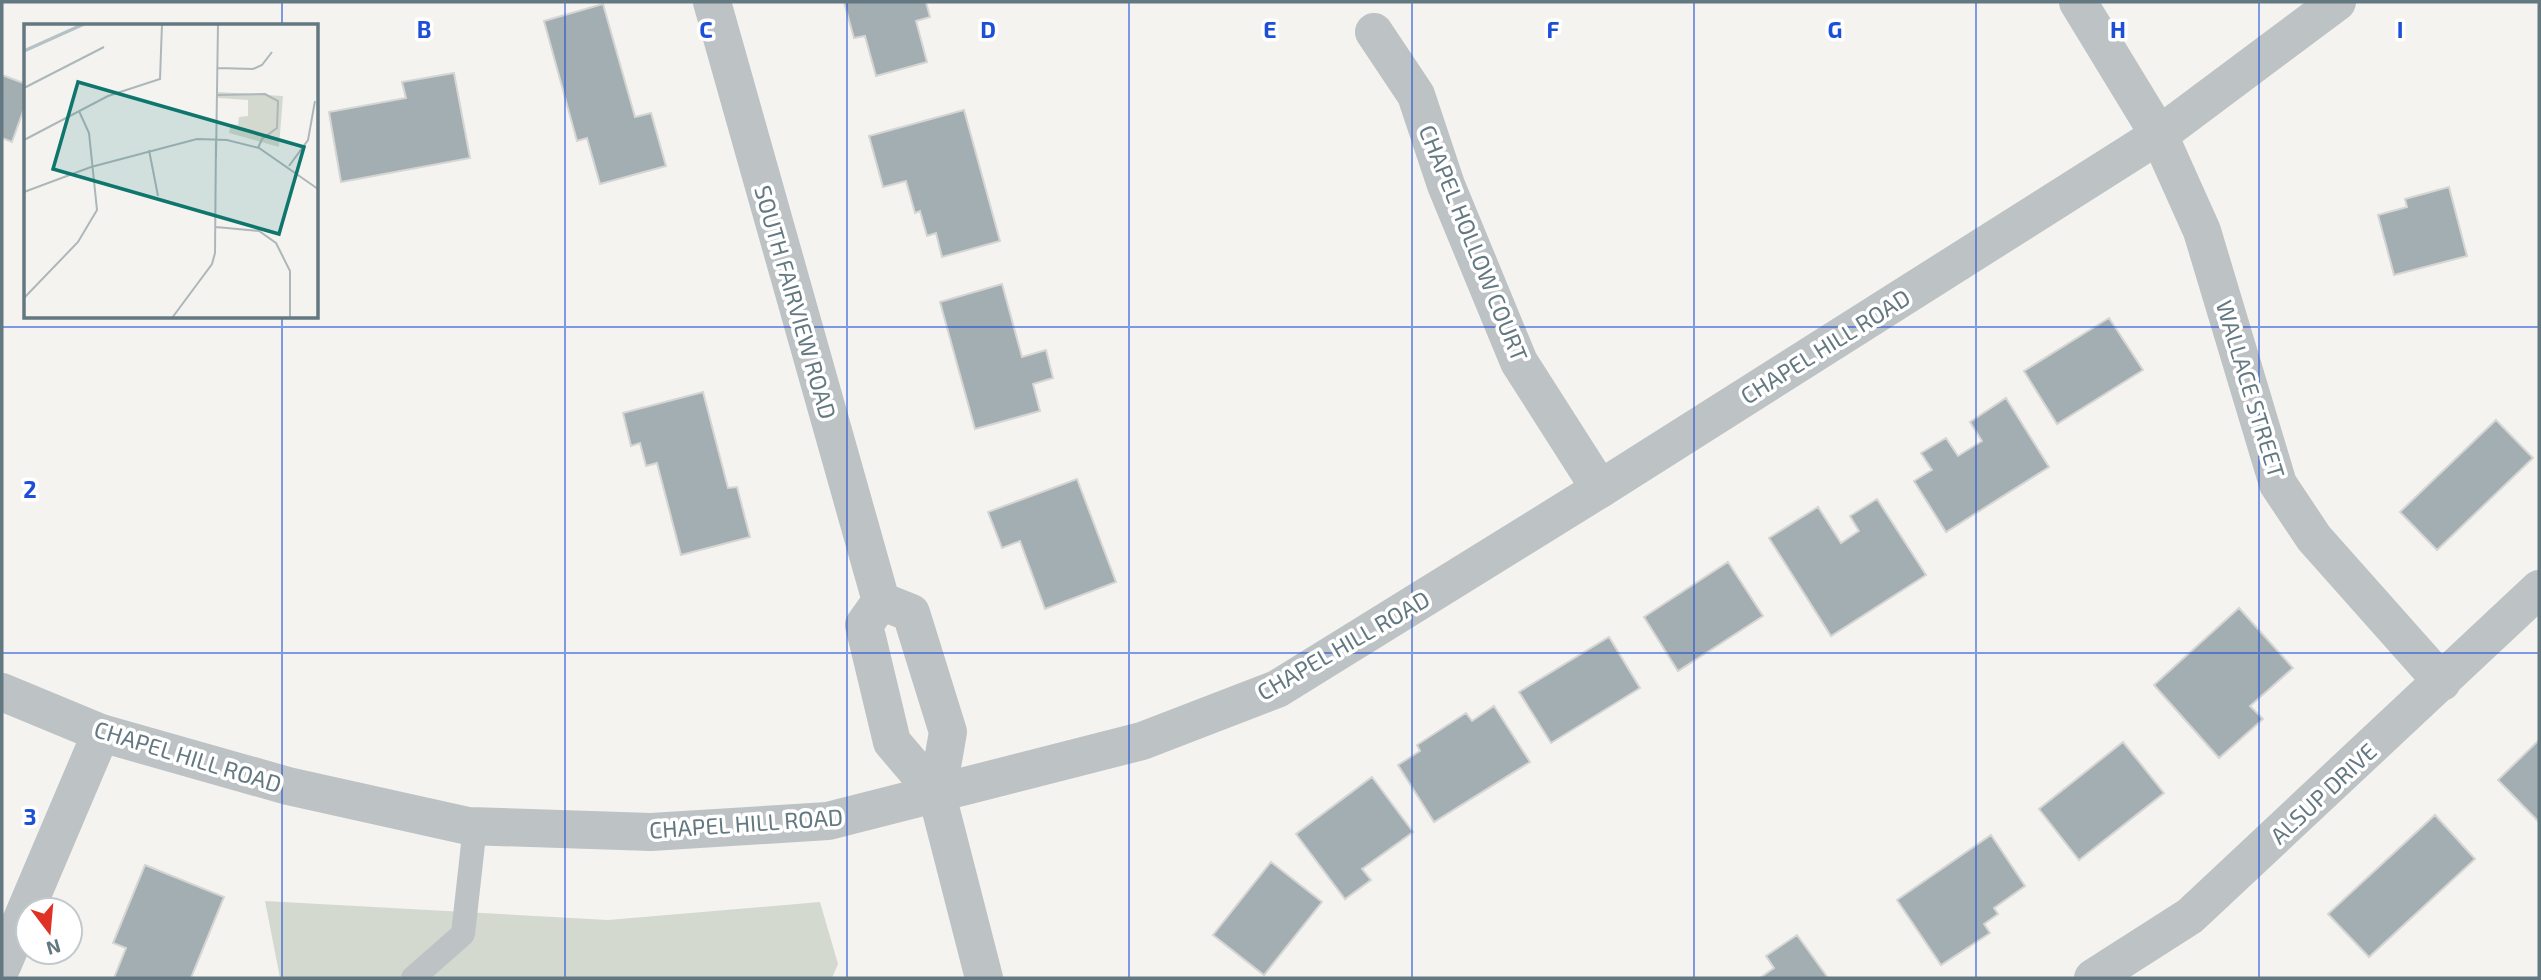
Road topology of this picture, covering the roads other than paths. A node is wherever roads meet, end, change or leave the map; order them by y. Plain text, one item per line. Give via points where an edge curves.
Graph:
1 (712, 2) edge
2 (2078, 2) edge
3 (2337, 2) edge
4 (1374, 32) dead end
5 (2159, 135) junction
6 (1600, 489) junction
7 (2539, 589) edge
8 (881, 601) junction
9 (2442, 682) junction
10 (2, 692) edge
11 (102, 733) junction
12 (937, 795) junction
13 (475, 826) junction
14 (2, 966) edge
15 (413, 978) edge
16 (984, 978) edge
17 (2093, 978) edge

1 - 8 street, SOUTH FAIRVIEW ROAD
2 - 5 street, WALLACE STREET
3 - 5 street, CHAPEL HILL ROAD
4 - 6 street, CHAPEL HOLLOW COURT via 1416,95 1446,185 1519,362
5 - 6 street, CHAPEL HILL ROAD
5 - 9 street, WALLACE STREET via 2202,231 2278,484 2314,538
6 - 12 street, CHAPEL HILL ROAD via 1277,689 1142,741
7 - 9 street, ALSUP DRIVE
8 - 12 street via 864,625 892,742
8 - 12 street via 911,613 948,732
9 - 17 street, ALSUP DRIVE via 2190,916
10 - 11 street, CHAPEL HILL ROAD
11 - 13 street, CHAPEL HILL ROAD via 288,786
11 - 14 street
12 - 13 street, CHAPEL HILL ROAD via 828,821 651,832
12 - 16 street
13 - 15 lane via 463,934

